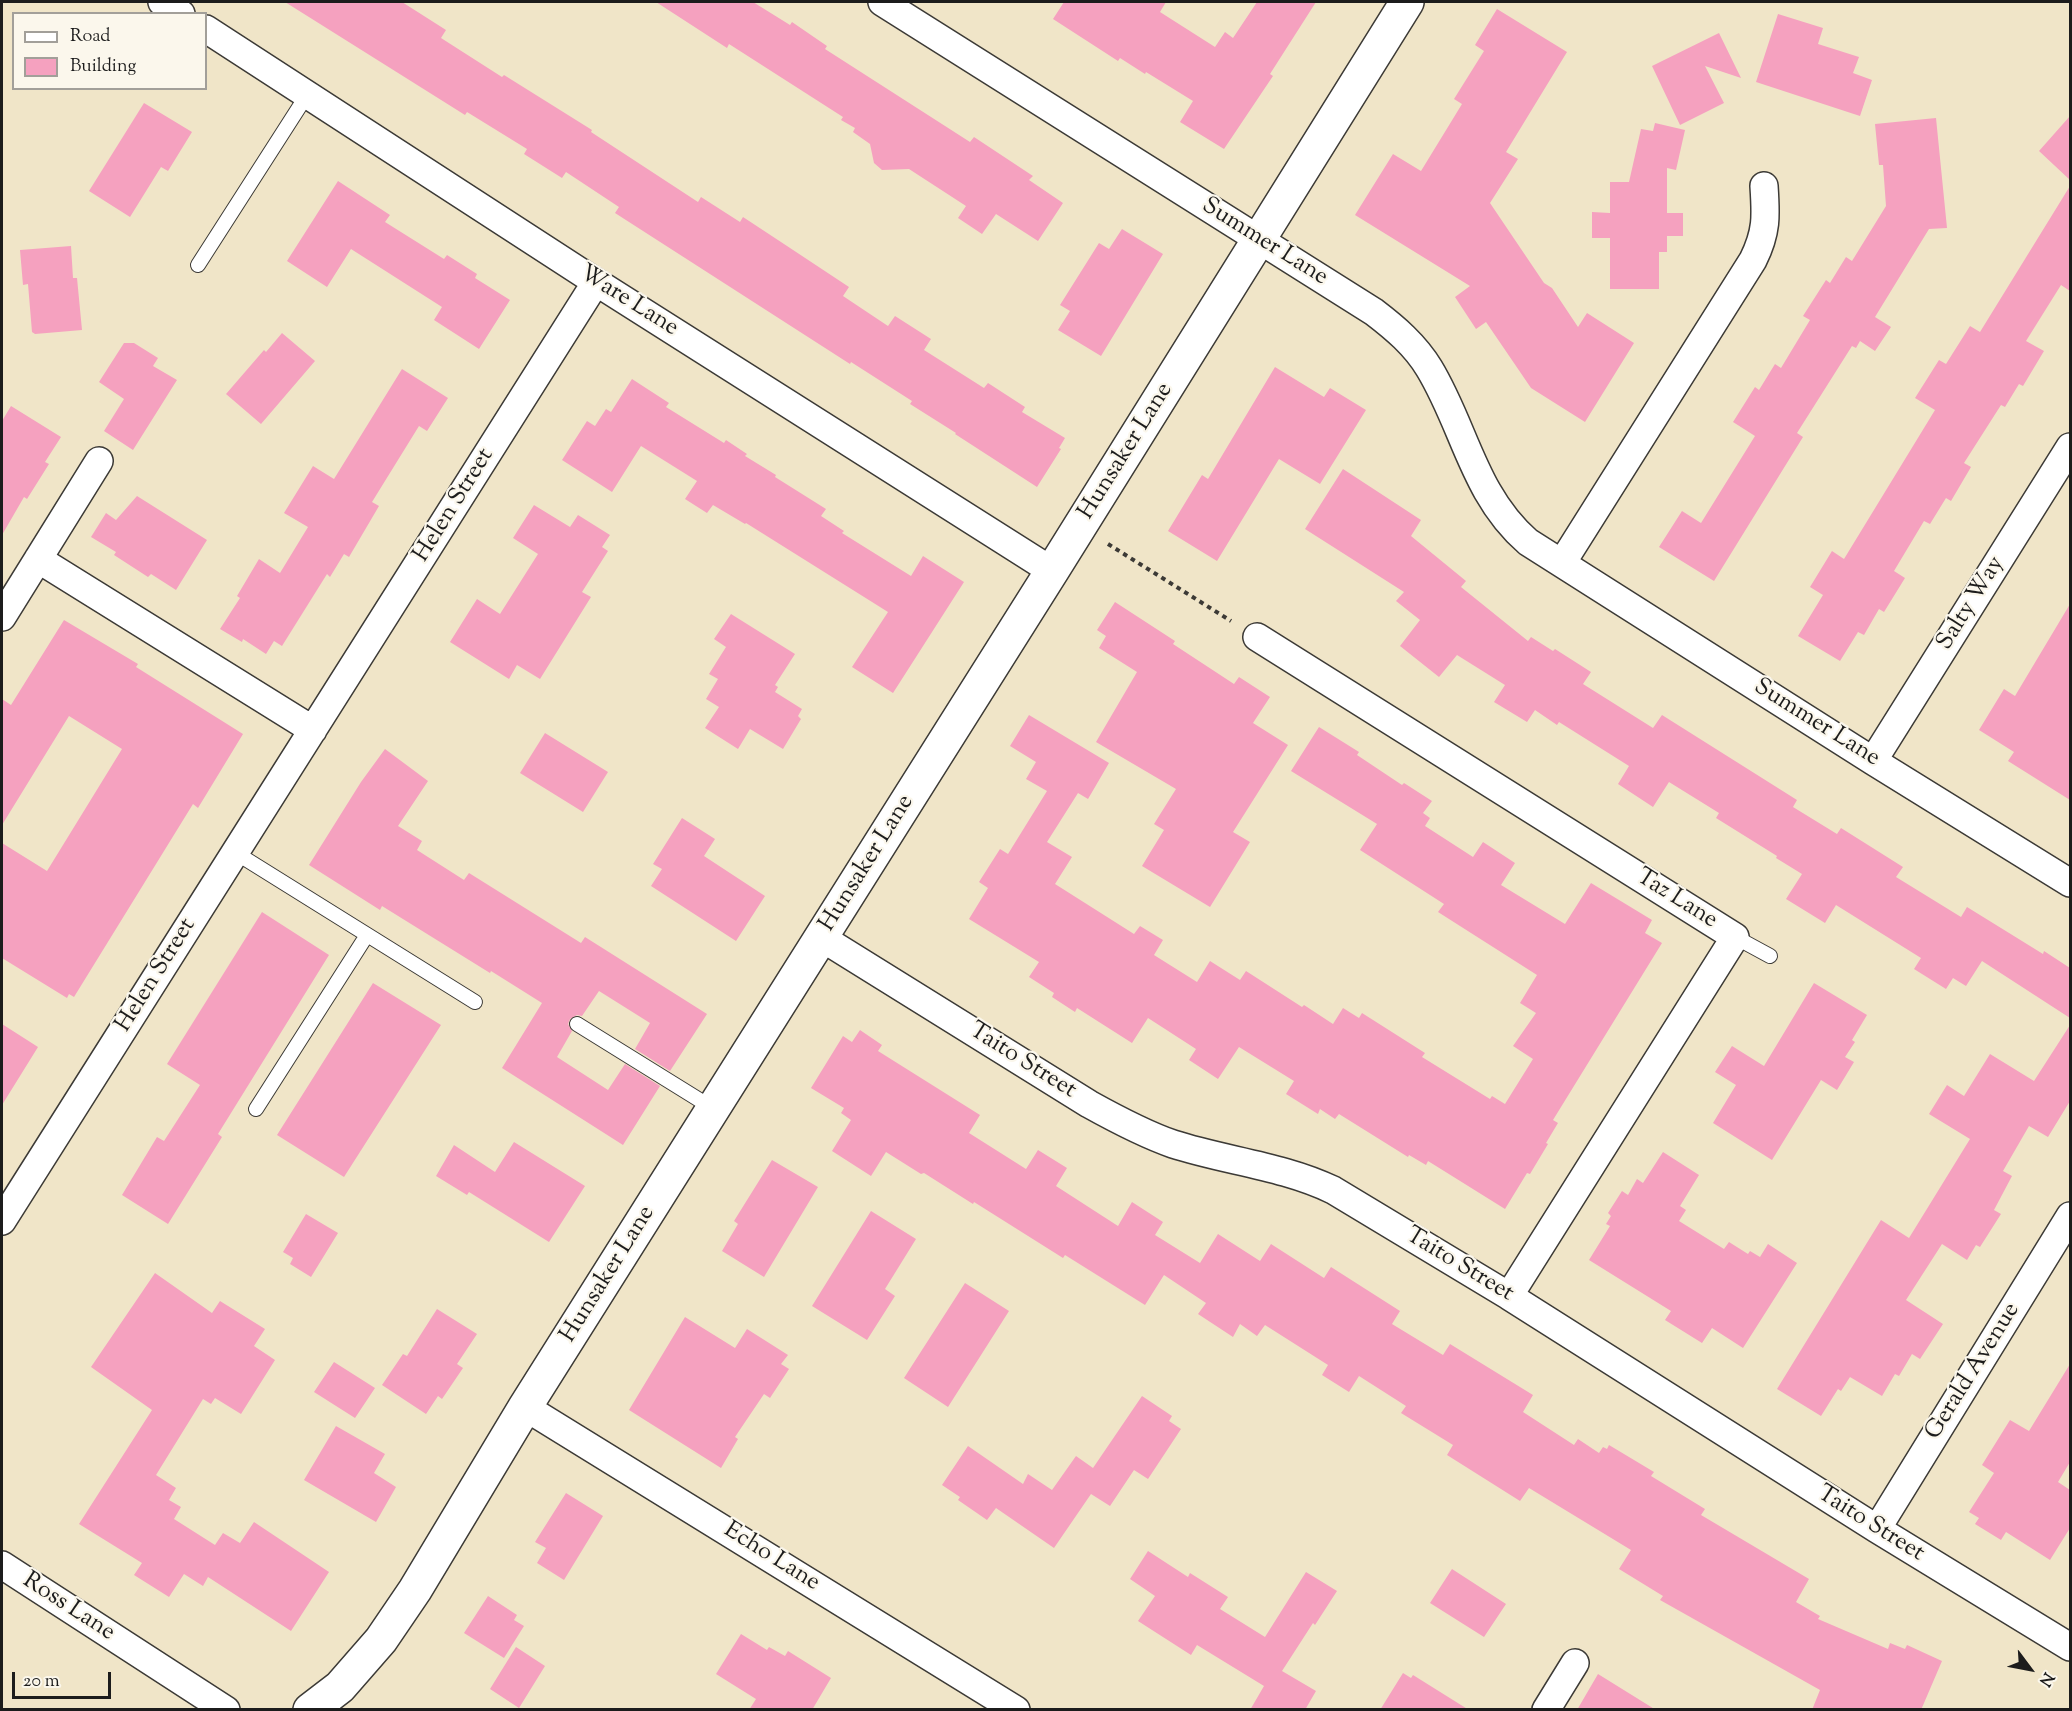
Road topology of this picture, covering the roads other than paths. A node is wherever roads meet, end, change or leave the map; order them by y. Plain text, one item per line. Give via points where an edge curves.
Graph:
1 (162, 2) edge
2 (882, 2) edge
3 (1407, 2) edge
4 (178, 12) edge
5 (207, 31) edge
6 (307, 95) junction
7 (1764, 186) dead end
8 (1258, 240) junction
9 (198, 265) dead end
10 (596, 282) junction
11 (2070, 447) edge
12 (99, 461) dead end
13 (38, 559) junction
14 (1562, 563) junction
15 (1053, 571) junction
16 (2, 617) edge
17 (1257, 637) road end
18 (314, 730) junction
19 (1873, 761) junction
20 (236, 853) junction
21 (2070, 883) edge
22 (367, 935) junction
23 (1735, 937) junction
24 (822, 939) junction
25 (1770, 956) dead end
26 (475, 1002) dead end
27 (577, 1024) dead end
28 (256, 1109) dead end
29 (714, 1109) junction
30 (2070, 1215) edge
31 (2, 1221) edge
32 (1509, 1296) junction
33 (525, 1407) junction
34 (1876, 1529) junction
35 (2, 1565) edge
36 (2070, 1647) edge
37 (1575, 1663) dead end
38 (226, 1710) edge
39 (310, 1710) edge
40 (1016, 1710) edge
41 (1546, 1710) edge

1 - 4 street
2 - 8 street, Summer Lane
3 - 8 street, Hunsaker Lane
5 - 6 street, Ware Lane
6 - 9 lane
6 - 10 street, Ware Lane
7 - 14 street via 1766,222 1753,260
8 - 14 street, Summer Lane via 1374,312 1411,345 1440,388 1495,506 1523,537
8 - 15 street, Hunsaker Lane
10 - 15 street, Ware Lane
10 - 18 street, Helen Street
11 - 19 street, Salty Way
12 - 13 street
13 - 16 street
13 - 18 street
14 - 19 street, Summer Lane
15 - 24 street, Hunsaker Lane
17 - 23 street, Taz Lane
18 - 20 street, Helen Street
19 - 21 street, Summer Lane
20 - 22 lane
20 - 31 street, Helen Street
22 - 26 lane
22 - 28 lane
23 - 25 lane
23 - 32 street, Taz Lane
24 - 29 street, Hunsaker Lane
24 - 32 street, Taito Street via 1125,1124 1175,1144 1320,1184
27 - 29 lane
29 - 33 street, Hunsaker Lane
30 - 34 street, Gerald Avenue
32 - 34 street, Taito Street
33 - 39 street, Hunsaker Lane via 381,1641 340,1687
33 - 40 street, Echo Lane
34 - 36 street, Taito Street
35 - 38 street, Ross Lane
37 - 41 street

